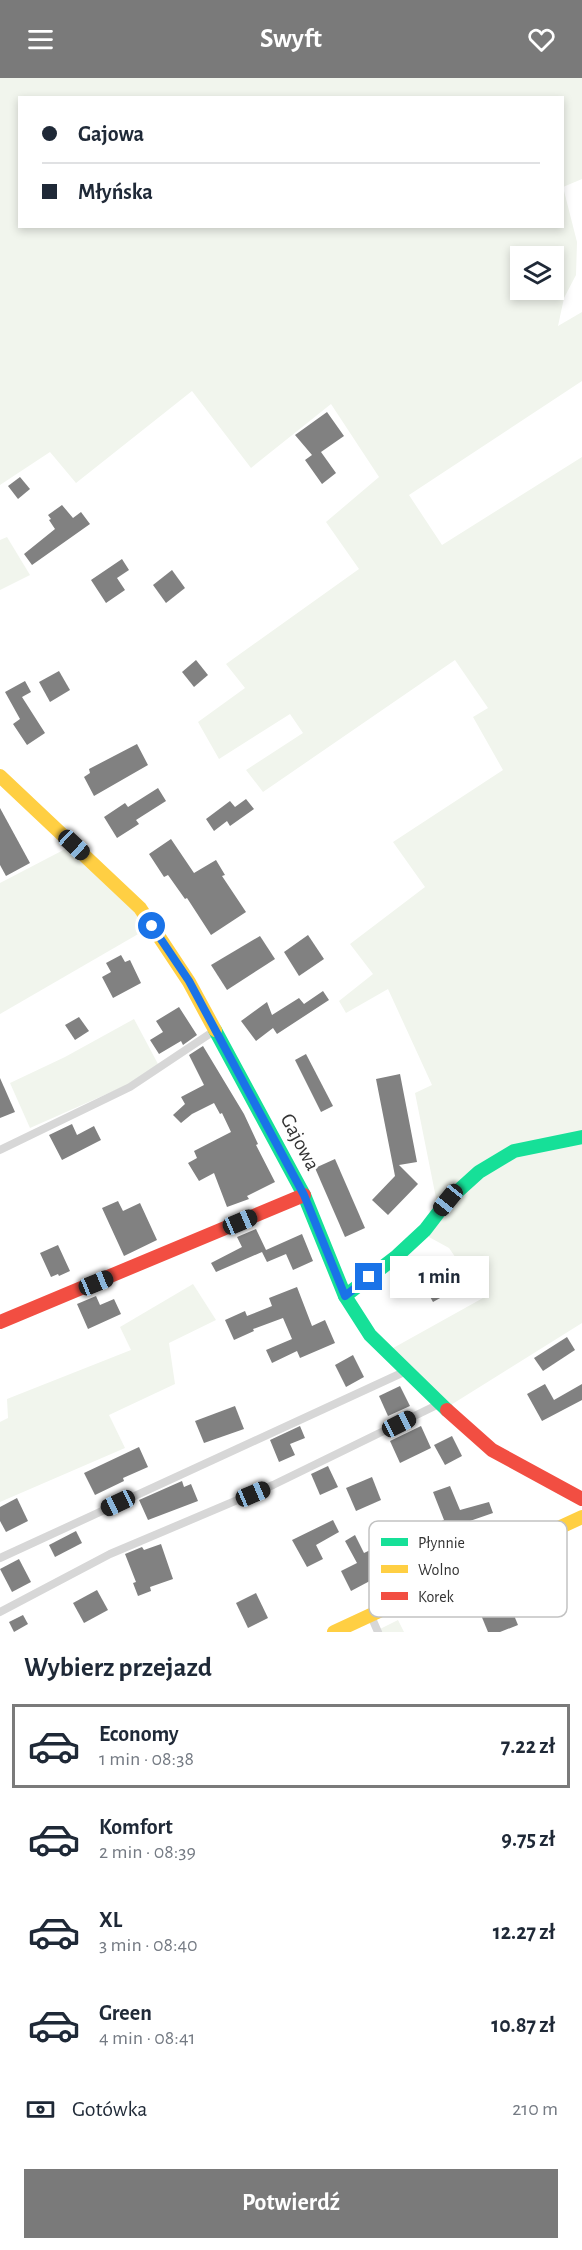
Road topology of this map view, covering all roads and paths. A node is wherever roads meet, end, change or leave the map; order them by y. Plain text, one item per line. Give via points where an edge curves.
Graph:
1 (0, 776) edge
2 (215, 1030) junction
3 (582, 1137) edge
4 (0, 1150) edge
5 (304, 1195) junction
6 (345, 1296) junction
7 (0, 1322) edge
8 (406, 1371) junction
9 (440, 1403) junction
10 (582, 1499) edge
11 (582, 1517) edge
12 (567, 1524) edge
13 (0, 1558) edge
14 (0, 1612) edge
15 (369, 1615) edge
16 (371, 1617) edge
17 (334, 1632) edge
18 (378, 1632) edge

1 - 2 street, Gajowa via 140,908 189,981
2 - 4 lane via 130,1087
2 - 5 street, Gajowa
3 - 6 street via 514,1151 478,1172 448,1200 425,1230
5 - 6 street, Gajowa
5 - 7 street
6 - 8 street, Gajowa via 370,1335
8 - 9 street, Gajowa
8 - 13 lane
9 - 10 street, Gajowa via 492,1450
9 - 14 lane via 273,1485 110,1554
11 - 12 street
15 - 17 street
16 - 18 lane

